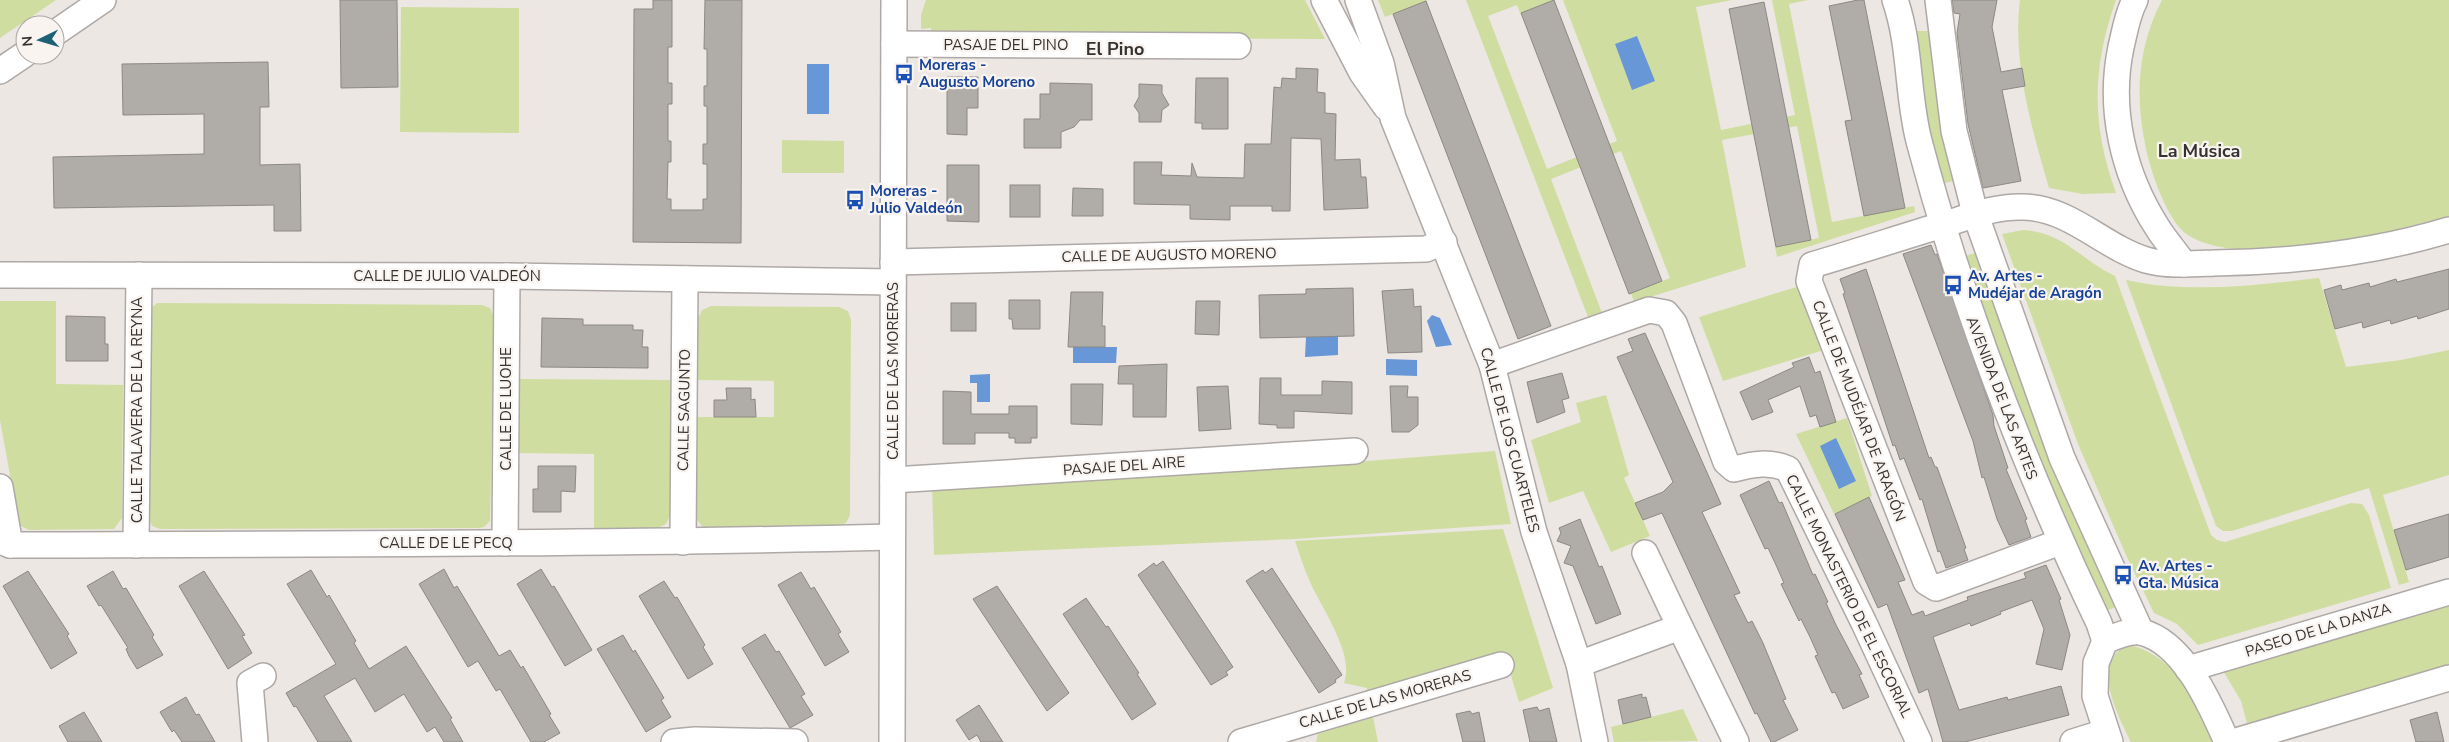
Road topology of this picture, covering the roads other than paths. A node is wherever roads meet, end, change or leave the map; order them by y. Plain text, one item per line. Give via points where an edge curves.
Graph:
1 (103, 0) edge
2 (894, 0) edge
3 (1324, 0) edge
4 (1358, 0) edge
5 (1895, 0) edge
6 (1921, 0) edge
7 (1938, 0) edge
8 (2135, 0) edge
9 (65, 26) edge
10 (894, 44) junction
11 (1238, 46) dead end
12 (15, 61) edge
13 (0, 71) edge
14 (1393, 118) junction
15 (1975, 213) junction
16 (1943, 225) junction
17 (2157, 227) junction
18 (2449, 230) edge
19 (1444, 242) junction
20 (2126, 254) junction
21 (2184, 264) junction
22 (893, 272) junction
23 (0, 275) edge
24 (139, 275) junction
25 (507, 276) junction
26 (685, 279) junction
27 (1492, 364) junction
28 (1355, 451) dead end
29 (893, 480) junction
30 (0, 486) edge
31 (892, 537) junction
32 (683, 542) junction
33 (2060, 542) junction
34 (5, 543) edge
35 (505, 543) junction
36 (136, 545) junction
37 (1645, 553) dead end
38 (2449, 592) edge
39 (1680, 627) junction
40 (2141, 632) junction
41 (2105, 642) junction
42 (1579, 664) junction
43 (1501, 665) dead end
44 (2188, 669) junction
45 (263, 676) dead end
46 (2449, 678) edge
47 (2107, 737) edge
48 (255, 742) edge
49 (674, 742) edge
50 (795, 742) edge
51 (892, 742) edge
52 (1241, 742) edge
53 (1595, 742) edge
54 (1736, 742) edge
55 (1919, 742) edge
56 (2073, 742) edge
57 (2227, 742) edge
58 (2233, 742) edge

1 - 9 street
2 - 10 street, CALLE DE LAS MORERAS
3 - 14 street, CALLE DE LOS CUARTELES via 1362,73
4 - 14 street, CALLE DE LOS CUARTELES via 1381,63
5 - 6 street
5 - 16 street, AVENIDA DE LAS ARTES via 1903,25 1918,139
7 - 15 street via 1954,130
8 - 17 street via 2129,12 2116,72 2117,123 2129,169
10 - 11 street, PASAJE DEL PINO
10 - 22 street, CALLE DE LAS MORERAS
12 - 13 street
14 - 19 street, CALLE DE LOS CUARTELES
15 - 16 street, CALLE DE MUDÉJAR DE ARAGÓN
15 - 20 street, CALLE DE MUDÉJAR DE ARAGÓN via 2022,207 2043,209 2071,219
15 - 40 street via 2062,458
16 - 33 street, AVENIDA DE LAS ARTES via 1994,382
16 - 33 street, CALLE DE MUDÉJAR DE ARAGÓN via 1812,266 1809,282 1926,582 1936,588
17 - 20 street via 2140,247
17 - 21 street
18 - 21 street, CALLE DE MUDÉJAR DE ARAGÓN via 2334,256
19 - 22 street, CALLE DE AUGUSTO MORENO via 1426,249
19 - 27 street, CALLE DE LOS CUARTELES
20 - 21 street, CALLE DE MUDÉJAR DE ARAGÓN via 2150,261
22 - 26 street, CALLE DE JULIO VALDEÓN
22 - 29 street, CALLE DE LAS MORERAS
23 - 24 street, CALLE DE JULIO VALDEÓN
24 - 25 street, CALLE DE JULIO VALDEÓN
24 - 36 street, CALLE TALAVERA DE LA REYNA
25 - 26 street, CALLE DE JULIO VALDEÓN
25 - 35 street, CALLE DE LUOHE
26 - 32 street, CALLE SAGUNTO
27 - 42 street, CALLE DE LOS CUARTELES via 1534,532
27 - 55 street, CALLE MONASTERIO DE EL ESCORIAL via 1649,310 1666,313 1674,322 1726,462 1734,469 1776,463 1788,469
28 - 29 street, PASAJE DEL AIRE
29 - 31 street, CALLE DE LAS MORERAS
30 - 34 street
31 - 32 street, CALLE DE LE PECQ
31 - 51 street, CALLE DE LAS MORERAS
32 - 35 street, CALLE DE LE PECQ
33 - 41 street, AVENIDA DE LAS ARTES
34 - 36 street, CALLE DE LE PECQ
35 - 36 street, CALLE DE LE PECQ
37 - 39 street
38 - 44 street, PASEO DE LA DANZA
39 - 42 street
39 - 54 street
40 - 41 street via 2121,634
40 - 44 street via 2169,646
41 - 47 street via 2096,663 2095,696
42 - 53 street, CALLE DE LOS CUARTELES
43 - 52 street, CALLE DE LAS MORERAS
44 - 57 street via 2211,705
45 - 48 street via 250,683
46 - 58 street
47 - 56 street
49 - 50 street

